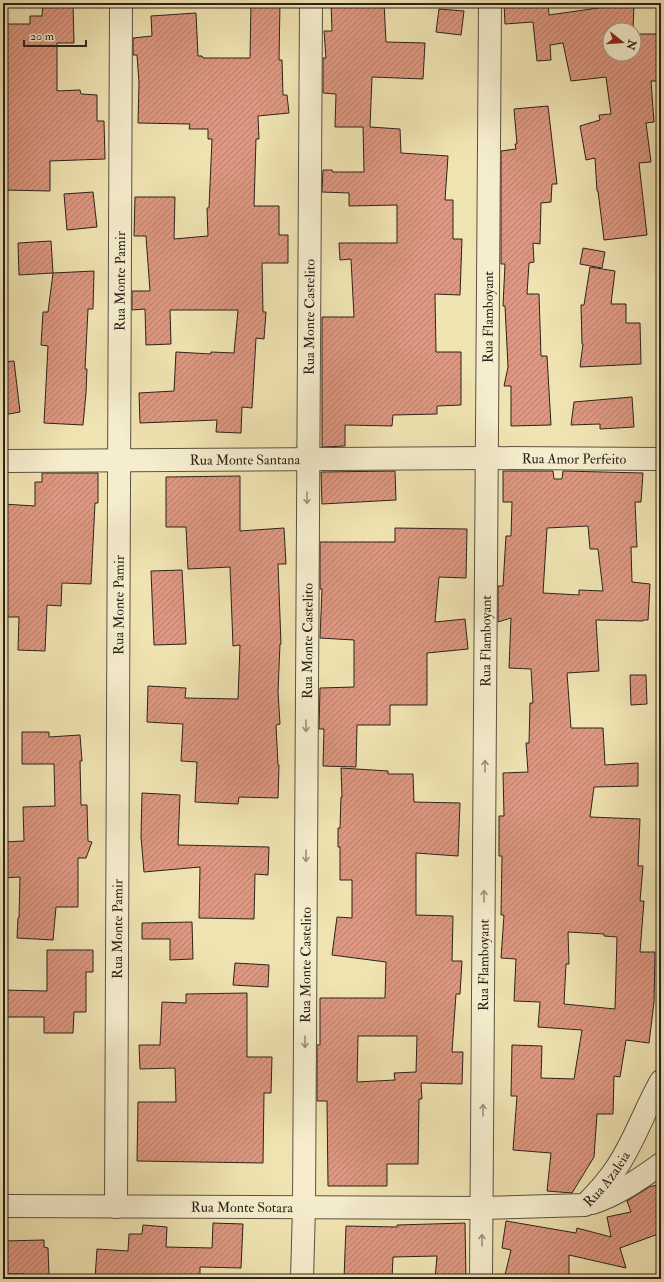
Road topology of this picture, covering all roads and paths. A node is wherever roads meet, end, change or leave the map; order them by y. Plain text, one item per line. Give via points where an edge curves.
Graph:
1 (121, 3) edge
2 (311, 3) edge
3 (490, 3) edge
4 (486, 458) junction
5 (661, 459) edge
6 (119, 460) junction
7 (308, 460) junction
8 (3, 461) edge
9 (661, 1081) edge
10 (661, 1164) edge
11 (585, 1204) junction
12 (3, 1206) edge
13 (116, 1207) junction
14 (304, 1207) junction
15 (482, 1208) junction
16 (302, 1279) edge
17 (481, 1279) edge

1 - 6 street, Rua Monte Pamir
2 - 7 street, Rua Monte Castelito
3 - 4 street, Rua Flamboyant
4 - 5 street, Rua Amor Perfeito
4 - 7 street, Rua Monte Santana
15 -> 4 street, Rua Flamboyant
6 - 7 street, Rua Monte Santana
6 - 8 street, Rua Monte Santana
6 - 13 street, Rua Monte Pamir
7 -> 14 street, Rua Monte Castelito
9 - 11 street, Rua Azaleia via 618,1166
10 - 11 street via 616,1192
11 - 15 street, Rua Azaleia
12 - 13 street, Rua Monte Sotara
13 - 14 street, Rua Monte Sotara
14 - 15 street, Rua Monte Sotara
14 - 16 street, Rua Monte Castelito
17 -> 15 street, Rua Flamboyant

